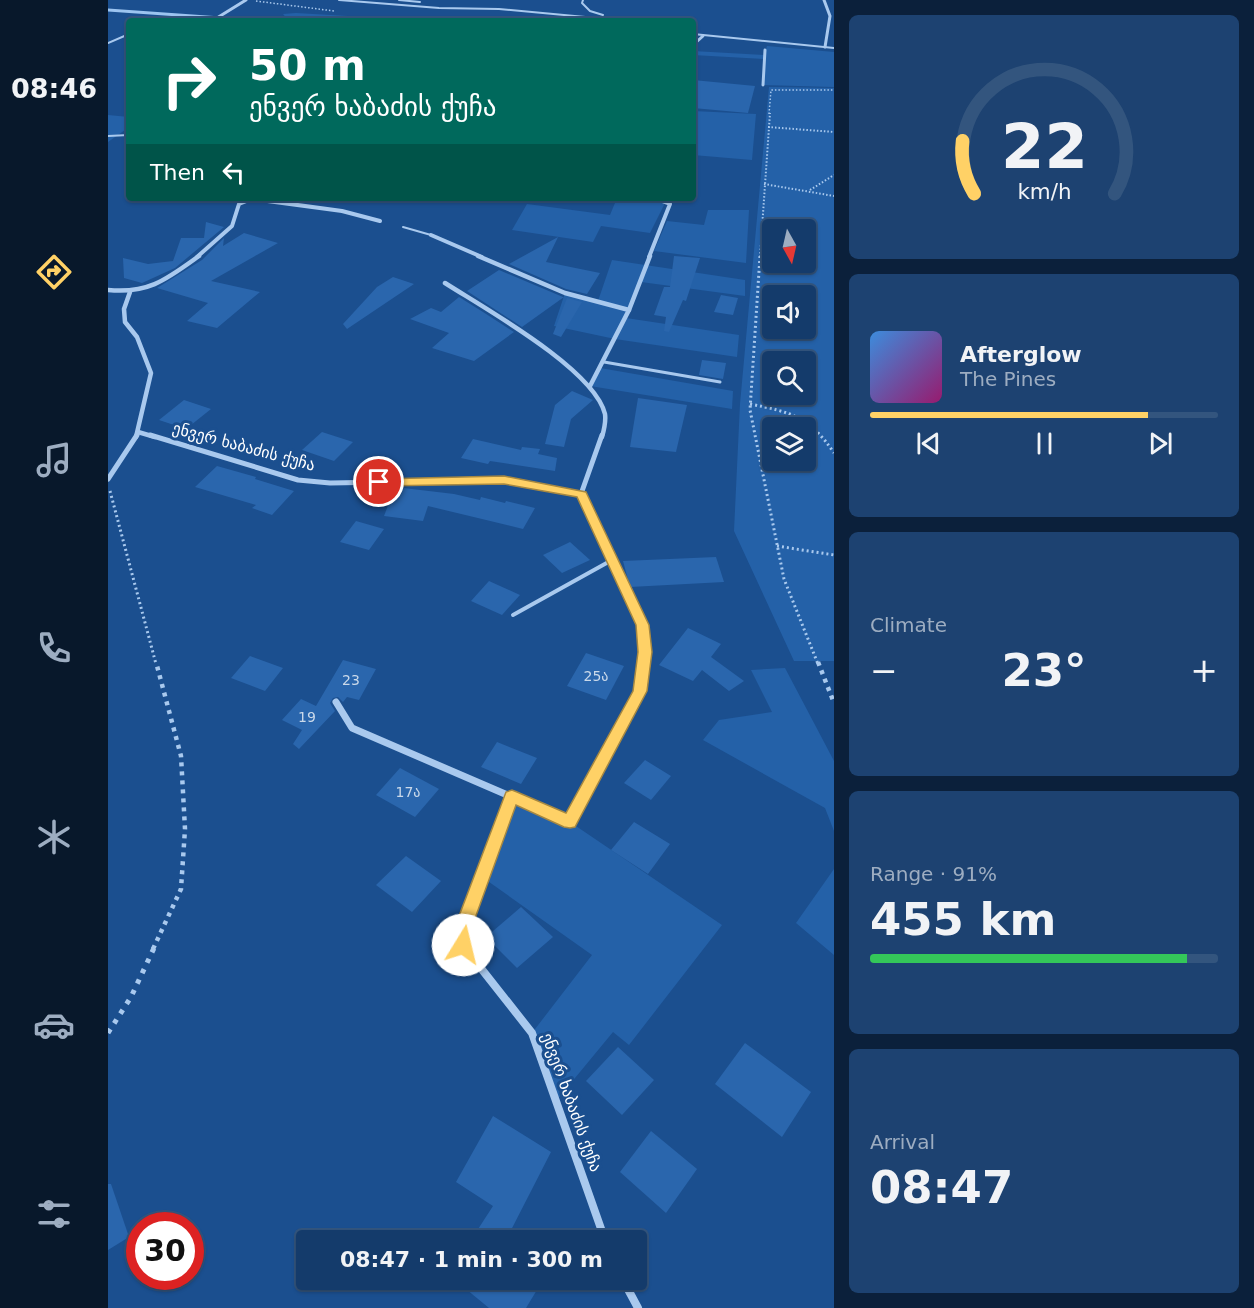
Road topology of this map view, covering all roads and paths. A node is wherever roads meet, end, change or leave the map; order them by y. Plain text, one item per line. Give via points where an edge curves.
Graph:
1 (246, 0) edge
2 (339, 0) edge
3 (399, 0) edge
4 (583, 0) edge
5 (824, 0) edge
6 (467, 8) junction
7 (217, 18) edge
8 (611, 18) joint
9 (126, 35) edge
10 (696, 35) edge
11 (704, 36) junction
12 (108, 42) edge
13 (696, 43) edge
14 (825, 47) junction
15 (834, 48) edge
16 (765, 50) dead end
17 (763, 85) dead end
18 (834, 90) edge
19 (768, 128) junction
20 (834, 132) edge
21 (126, 135) edge
22 (108, 136) edge
23 (834, 175) edge
24 (764, 184) junction
25 (810, 191) junction
26 (834, 196) edge
27 (246, 201) edge
28 (273, 201) edge
29 (662, 201) edge
30 (380, 221) dead end
31 (403, 227) dead end
32 (430, 235) joint
33 (445, 283) dead end
34 (108, 290) edge
35 (130, 292) junction
36 (629, 310) junction
37 (604, 362) junction
38 (720, 382) dead end
39 (590, 386) junction
40 (750, 404) junction
41 (138, 432) junction
42 (834, 453) edge
43 (108, 479) edge
44 (108, 484) edge
45 (581, 494) junction
46 (777, 546) junction
47 (834, 555) edge
48 (612, 560) junction
49 (513, 615) dead end
50 (336, 702) dead end
51 (834, 703) edge
52 (512, 796) junction
53 (108, 1033) edge
54 (601, 1230) edge
55 (628, 1290) edge
56 (638, 1308) edge

1 - 7 street
2 - 6 lane
3 - 6 lane
4 - 8 lane via 590,11
5 - 14 street via 830,16
6 - 8 lane
9 - 12 lane
10 - 11 lane
11 - 13 street
11 - 14 lane
14 - 15 lane
16 - 17 street
18 - 19 path via 771,90
19 - 20 path
19 - 24 path
21 - 22 lane
23 - 25 path
24 - 25 path
24 - 40 path
25 - 26 path
27 - 35 street via 239,204 234,224 215,243 146,288
28 - 30 street
29 - 36 street via 670,204
31 - 32 lane
32 - 36 street via 565,293
33 - 39 street via 535,342
34 - 35 street
35 - 41 street via 124,322 136,337 151,373
36 - 37 street
37 - 38 lane
37 - 39 street
39 - 45 street via 605,414 604,428
40 - 42 path via 801,417 820,431
40 - 46 path
41 - 43 street
41 - 45 street, ენვერ ხაბაძის ქუჩა via 298,480 504,480
44 - 53 path via 182,756 185,829 181,889 131,997
45 - 48 street
46 - 47 path
46 - 51 path via 784,579
48 - 49 lane
48 - 52 street via 642,625 645,652 640,691 570,822
50 - 52 street via 352,728
52 - 54 street, ენვერ ხაბაძის ქუჩა via 465,924 463,945 532,1033
55 - 56 street

